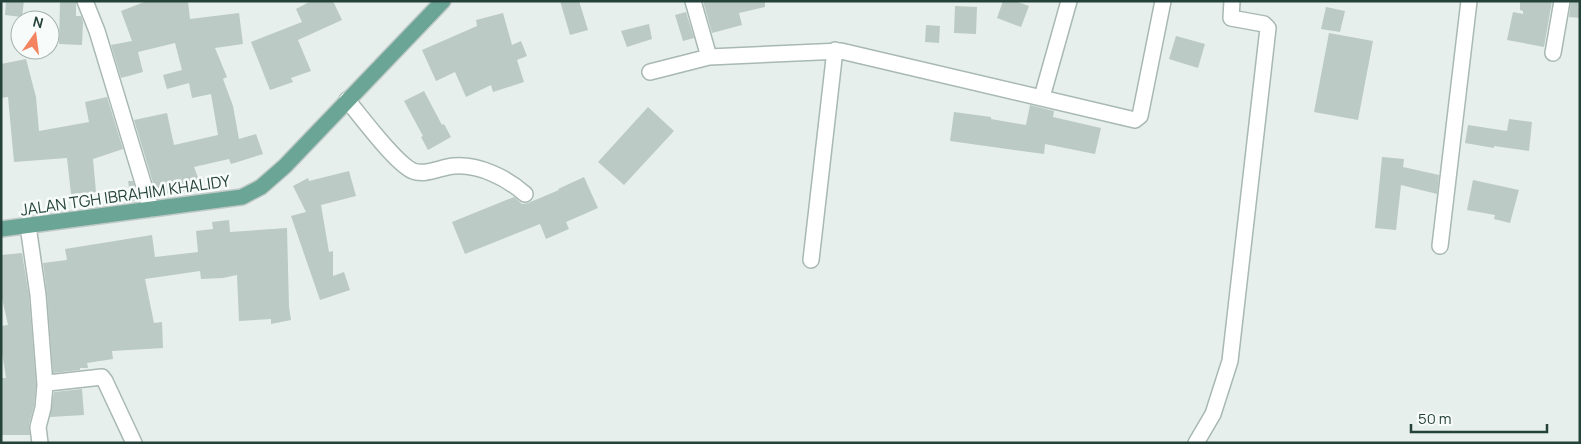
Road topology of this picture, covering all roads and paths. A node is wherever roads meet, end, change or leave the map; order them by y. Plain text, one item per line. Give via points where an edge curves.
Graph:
1 (85, 1) edge
2 (444, 1) edge
3 (693, 1) edge
4 (1069, 1) edge
5 (1163, 1) edge
6 (1232, 1) edge
7 (1469, 1) edge
8 (1562, 1) edge
9 (835, 50) junction
10 (1553, 53) dead end
11 (709, 56) junction
12 (650, 72) dead end
13 (1042, 97) junction
14 (348, 100) junction
15 (524, 194) dead end
16 (151, 209) junction
17 (28, 226) junction
18 (1, 229) edge
19 (1440, 246) dead end
20 (811, 260) dead end
21 (48, 383) dead end
22 (40, 443) edge
23 (134, 443) edge
24 (1196, 443) edge

1 - 16 street via 98,31
2 - 14 main road, JALAN TGH IBRAHIM KHALIDY
3 - 11 street
4 - 13 street
5 - 13 street via 1138,118 1135,120
6 - 24 street via 1232,18 1264,24 1268,28 1230,361 1213,414
7 - 19 street
8 - 10 street
9 - 11 street
9 - 13 street
9 - 20 street
11 - 12 street
14 - 15 street via 378,138 414,171 464,166 492,174
14 - 16 main road, JALAN TGH IBRAHIM KHALIDY via 261,187 242,197
16 - 17 main road, JALAN TGH IBRAHIM KHALIDY
17 - 18 main road, JALAN TGH IBRAHIM KHALIDY
17 - 22 street via 38,295 45,386 38,427
21 - 23 street via 102,377

